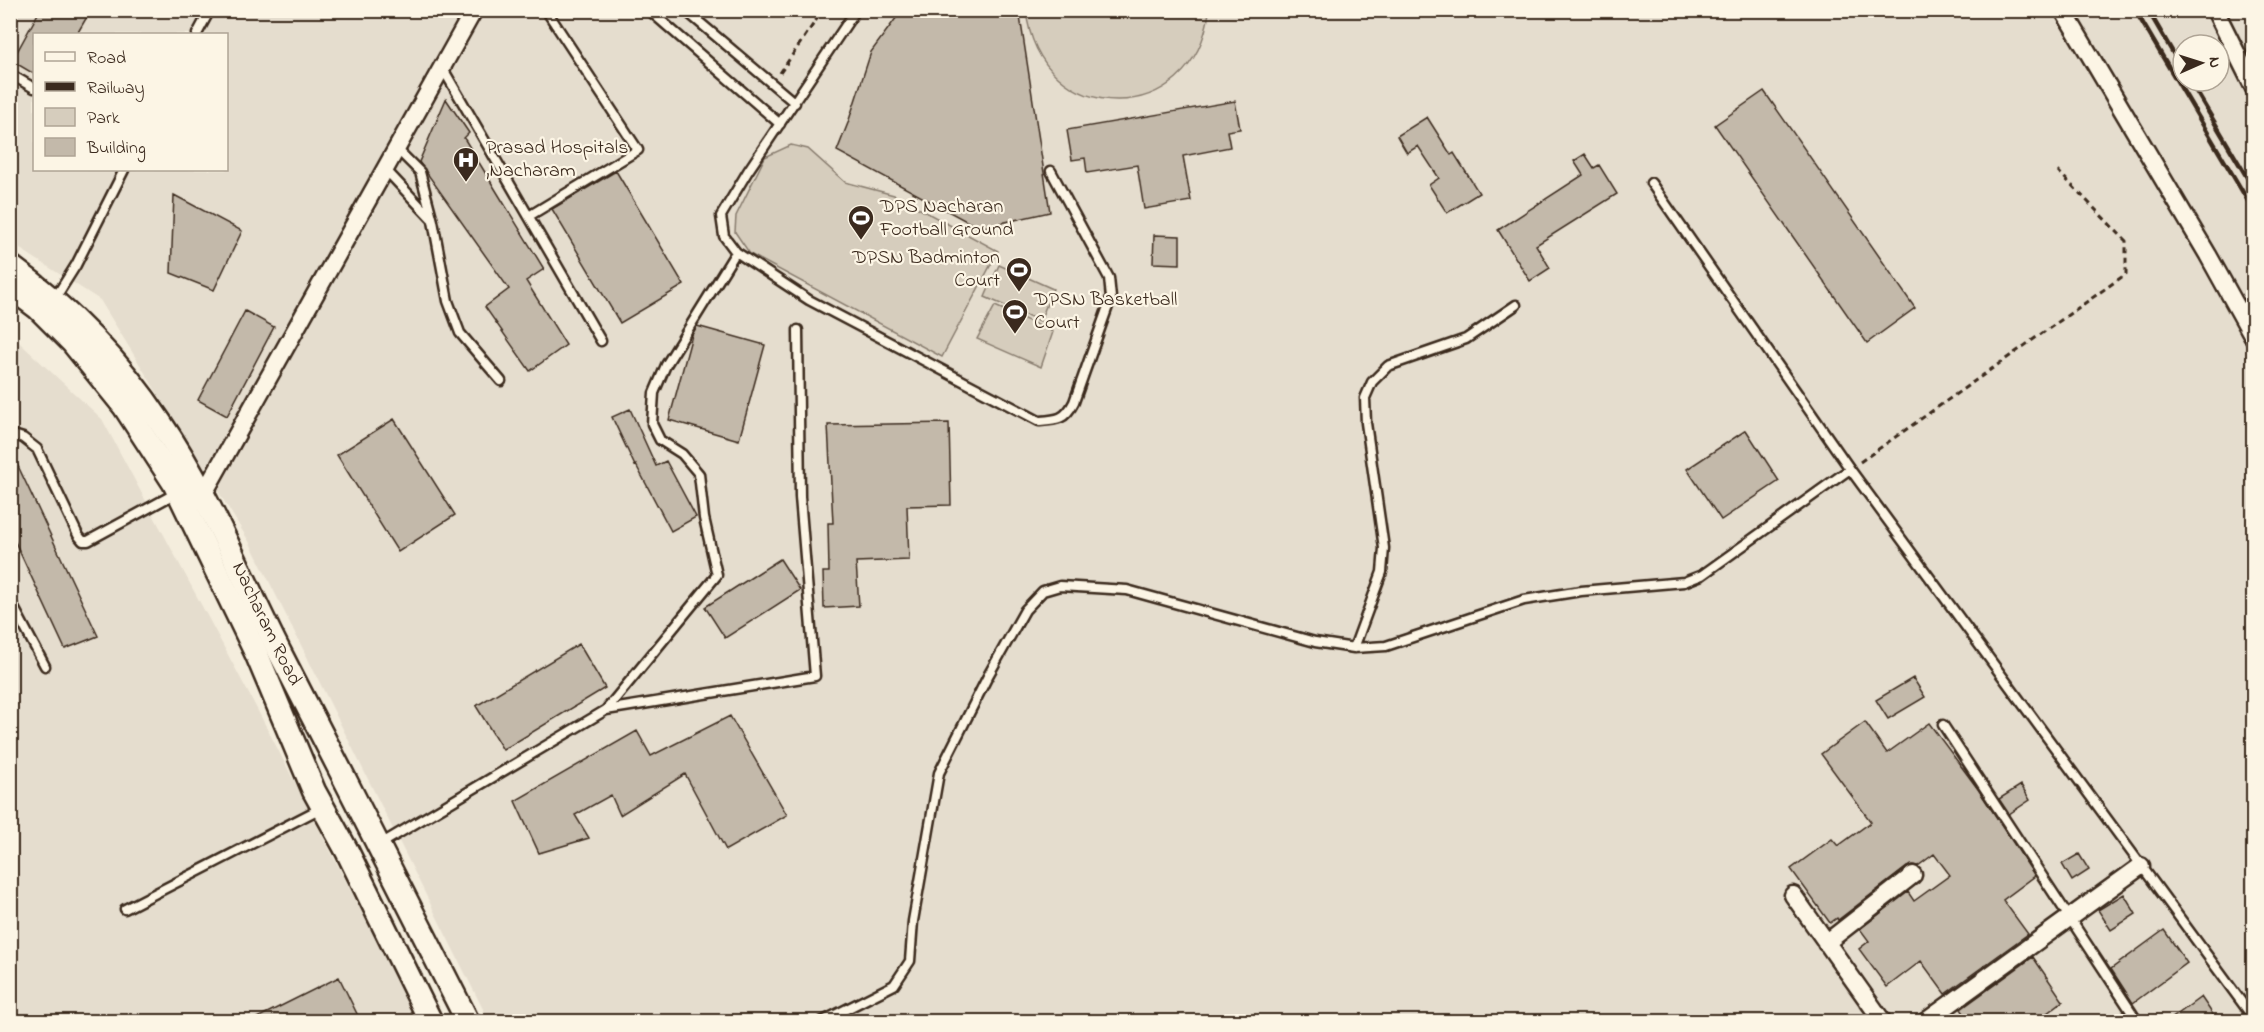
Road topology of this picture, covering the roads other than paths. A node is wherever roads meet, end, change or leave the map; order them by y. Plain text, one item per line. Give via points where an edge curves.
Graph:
1 (210, 10) edge
2 (474, 10) edge
3 (546, 10) edge
4 (649, 10) edge
5 (685, 10) edge
6 (856, 10) edge
7 (2063, 10) edge
8 (2215, 10) edge
9 (198, 33) edge
10 (442, 66) junction
11 (10, 74) edge
12 (33, 87) edge
13 (2253, 88) edge
14 (795, 103) junction
15 (780, 124) junction
16 (396, 148) junction
17 (385, 169) junction
18 (123, 171) edge
19 (1051, 171) dead end
20 (1651, 183) dead end
21 (529, 216) junction
22 (434, 221) junction
23 (736, 252) junction
24 (10, 266) edge
25 (10, 287) edge
26 (54, 301) junction
27 (1516, 305) dead end
28 (798, 330) dead end
29 (2253, 338) edge
30 (601, 341) dead end
31 (501, 381) dead end
32 (10, 434) edge
33 (1850, 469) junction
34 (189, 498) junction
35 (10, 600) edge
36 (1354, 648) junction
37 (45, 666) dead end
38 (606, 710) junction
39 (1943, 724) dead end
40 (323, 807) junction
41 (378, 845) junction
42 (2141, 866) junction
43 (1913, 875) dead end
44 (1793, 895) dead end
45 (125, 909) dead end
46 (2071, 918) junction
47 (1826, 943) junction
48 (2253, 1020) edge
49 (431, 1022) edge
50 (468, 1022) edge
51 (821, 1022) edge
52 (1882, 1022) edge
53 (1925, 1022) edge
54 (2138, 1022) edge

1 - 9 lane
2 - 10 street
3 - 21 lane via 638,150
4 - 15 lane
5 - 14 lane
6 - 14 lane
7 - 29 street
8 - 13 street
10 - 16 street
10 - 21 lane
11 - 12 lane
14 - 15 lane
15 - 23 lane via 721,216 724,236
16 - 17 street
16 - 22 lane via 420,172
17 - 22 lane
17 - 34 street
18 - 26 lane
19 - 23 lane via 1111,286 1111,298 1074,402 1068,413 1057,420 1039,421 809,300
20 - 33 lane
21 - 30 lane
22 - 31 lane via 448,301 460,333
23 - 38 lane via 666,365 654,393 652,423 660,440 682,454 699,474 717,575
24 - 26 main road, Nacharam Road
25 - 34 main road, Nacharam Road via 73,343 124,406
26 - 34 main road, Nacharam Road via 75,318 118,366 161,423
27 - 36 lane via 1466,339 1389,366 1368,390 1366,423 1384,548 1382,572
28 - 38 lane via 800,497 815,676
32 - 34 lane via 38,449 83,541
33 - 36 lane via 1702,574 1684,582 1524,600 1386,646
33 - 42 lane
34 - 40 main road, Nacharam Road
34 - 41 main road, Nacharam Road via 247,589
35 - 37 lane
36 - 51 lane via 1315,642 1127,590 1060,586 1044,591 1024,610 939,773 913,921 910,962 894,985
38 - 41 lane
39 - 46 lane
40 - 45 lane
40 - 49 main road, Nacharam Road
41 - 50 main road, Nacharam Road
42 - 46 street
42 - 48 lane
43 - 47 street
44 - 47 street
46 - 53 street
46 - 54 lane
47 - 52 street

